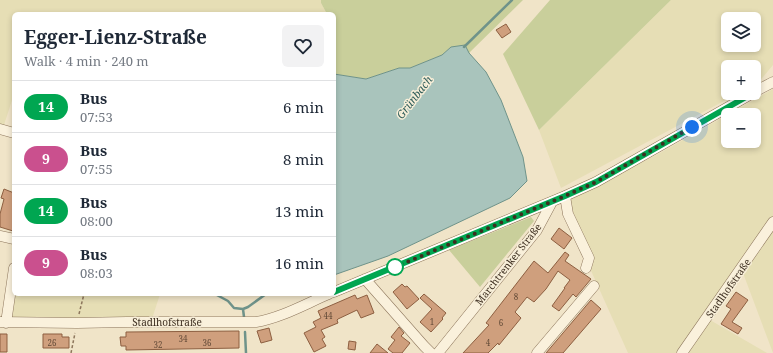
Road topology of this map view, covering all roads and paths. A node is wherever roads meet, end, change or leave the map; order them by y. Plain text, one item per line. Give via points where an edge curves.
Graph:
1 (773, 82) edge
2 (761, 89) edge
3 (742, 100) edge
4 (0, 130) edge
5 (12, 133) edge
6 (565, 196) junction
7 (552, 202) junction
8 (773, 222) edge
9 (0, 236) edge
10 (12, 239) edge
11 (586, 268) dead end
12 (12, 278) edge
13 (365, 279) junction
14 (594, 286) dead end
15 (336, 291) edge
16 (84, 296) edge
17 (323, 296) edge
18 (3, 322) edge
19 (77, 324) junction
20 (71, 353) edge
21 (431, 353) edge
22 (438, 353) edge
23 (537, 353) edge
24 (682, 353) edge

1 - 2 street
3 - 6 street via 596,182
4 - 5 street
6 - 7 street
6 - 11 street via 568,214 589,258
7 - 13 street
7 - 22 street, Marchtrenker Straße via 537,230
8 - 24 street, Stadlhofstraße
9 - 10 street
12 - 18 street
13 - 15 street
13 - 21 street
14 - 23 street
16 - 19 path
17 - 19 street, Stadlhofstraße via 266,320 244,323
18 - 19 street, Stadlhofstraße
19 - 20 path

